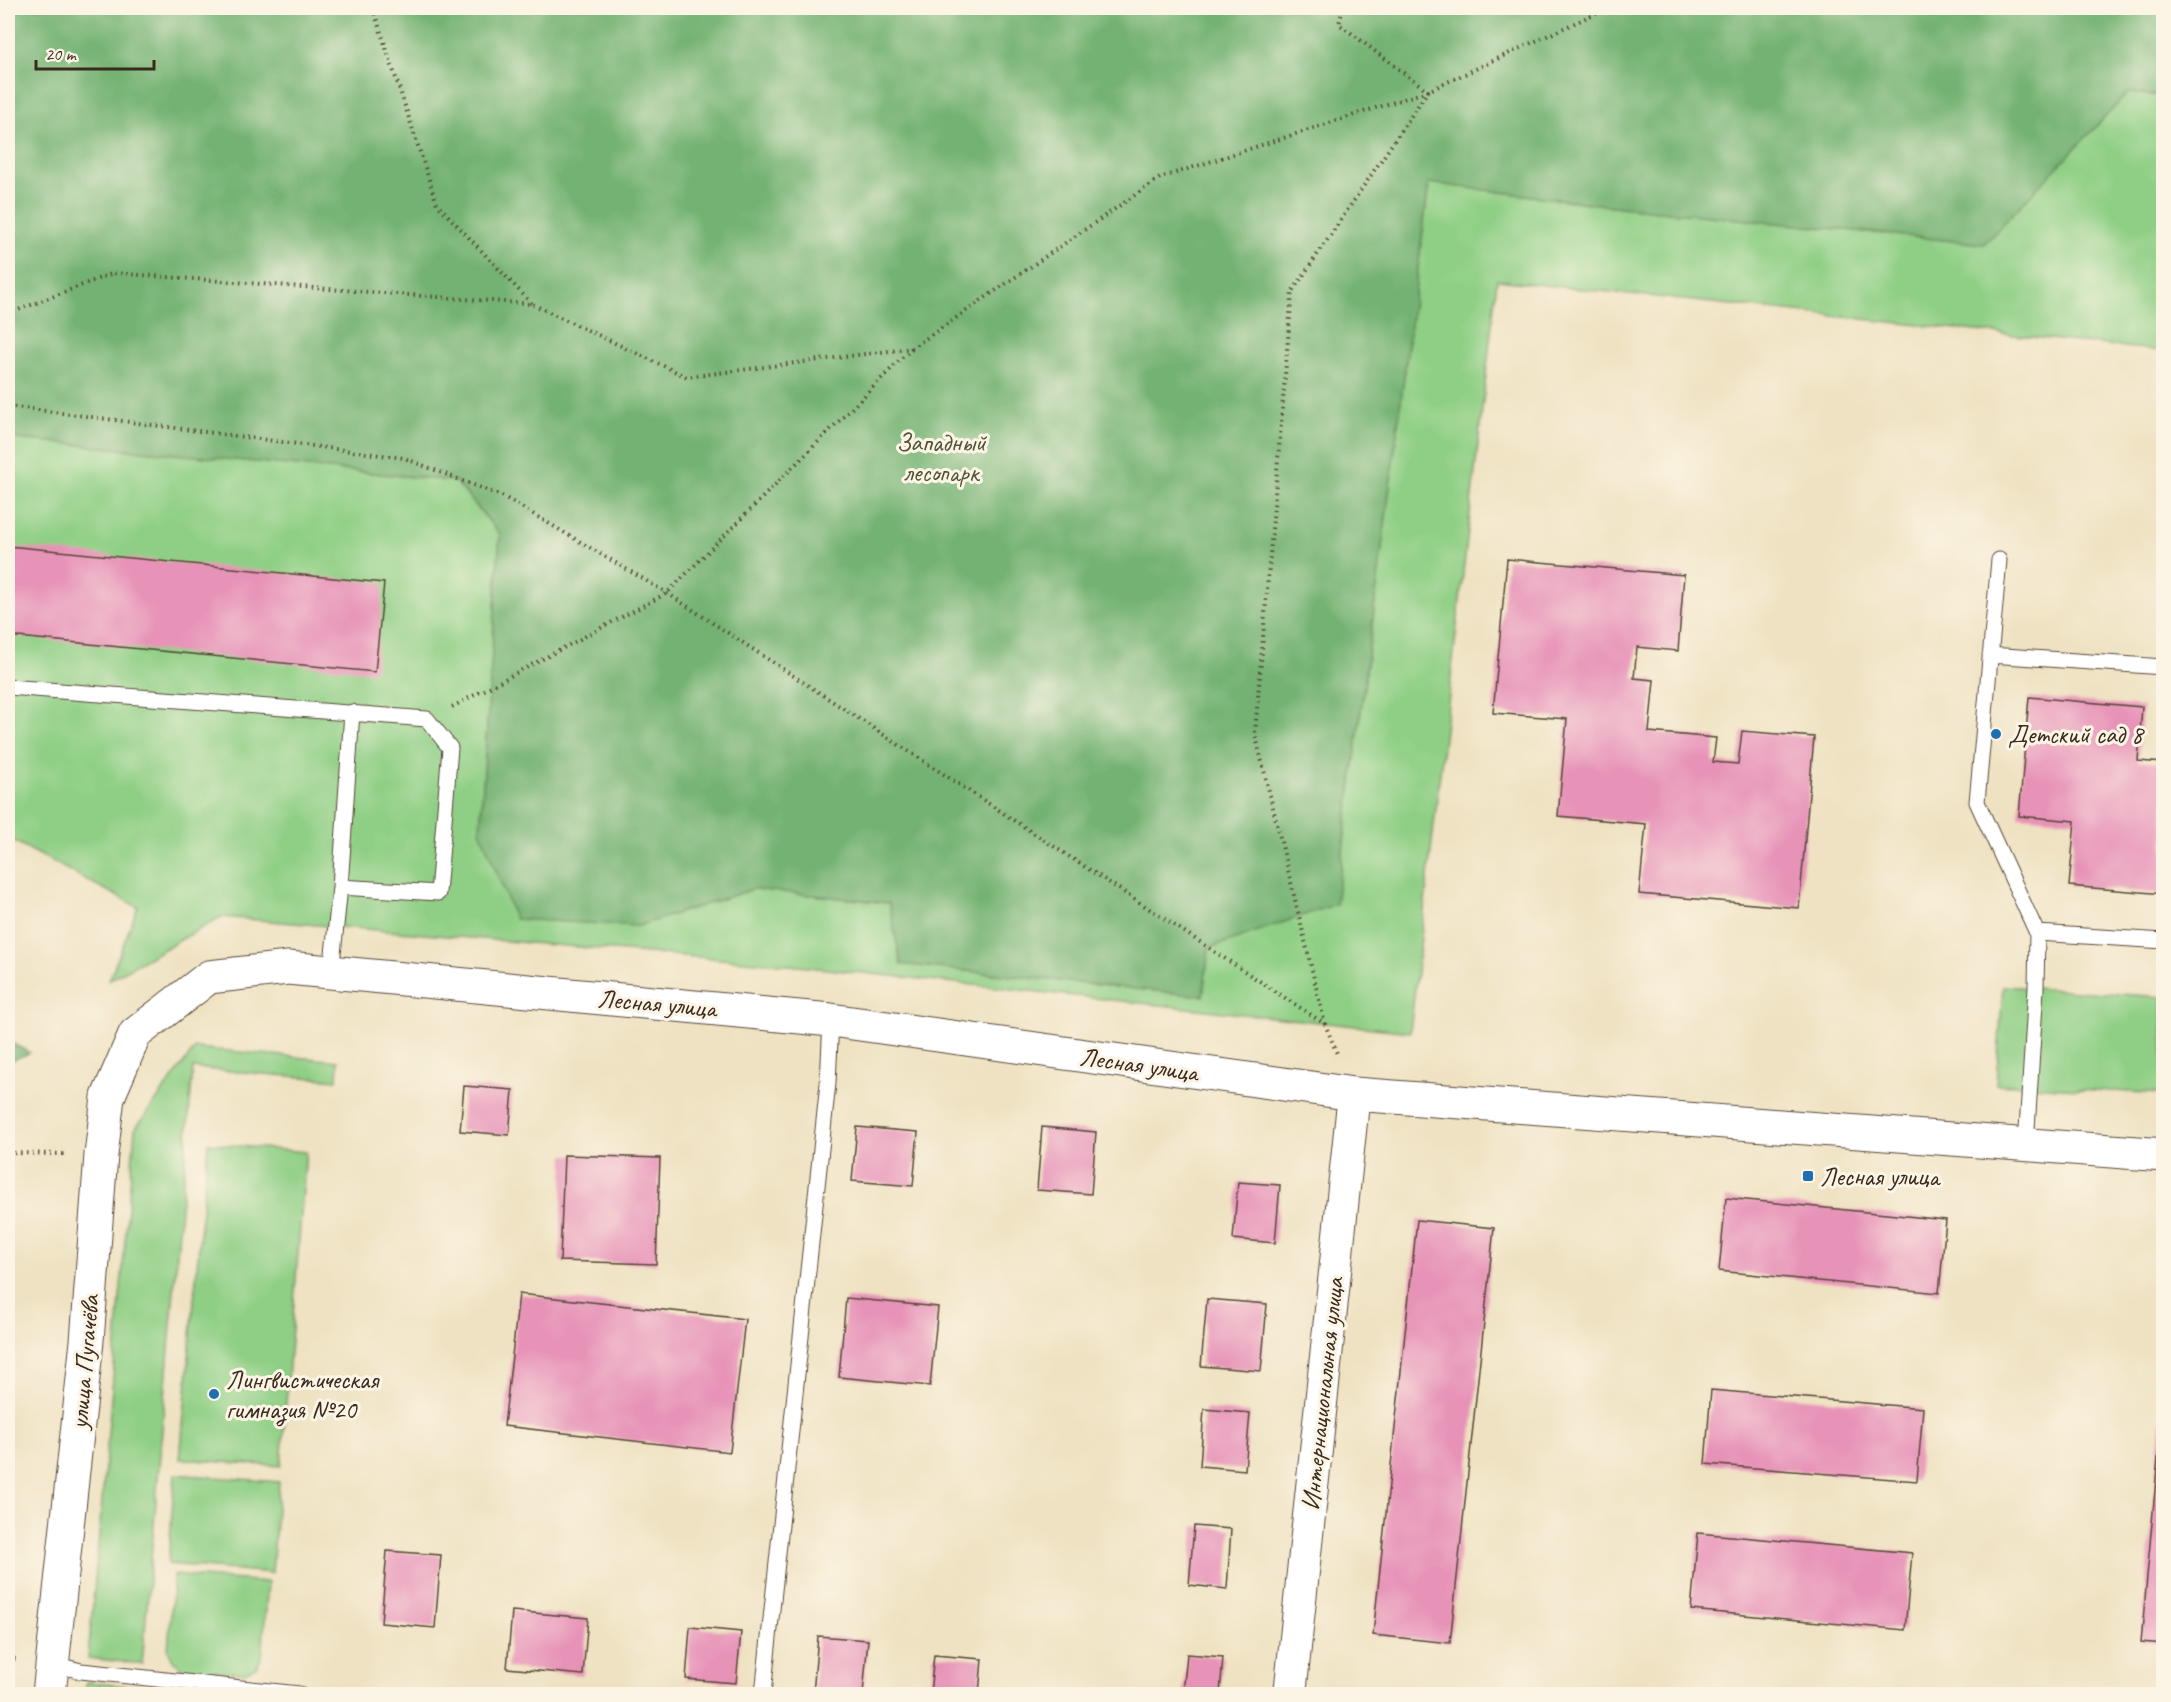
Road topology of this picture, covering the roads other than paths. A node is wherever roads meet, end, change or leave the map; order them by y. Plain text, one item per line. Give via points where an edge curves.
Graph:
1 (1999, 560) dead end
2 (1990, 655) junction
3 (2163, 667) edge
4 (8, 687) edge
5 (352, 712) junction
6 (340, 887) junction
7 (2037, 933) junction
8 (2163, 941) edge
9 (331, 973) junction
10 (831, 1020) junction
11 (135, 1034) joint
12 (1354, 1094) junction
13 (2026, 1145) junction
14 (2163, 1155) edge
15 (51, 1679) edge
16 (299, 1695) edge
17 (763, 1695) edge
18 (1290, 1695) edge

1 - 2 lane
2 - 3 lane
2 - 7 lane via 1977,802
4 - 5 lane
5 - 6 lane
5 - 6 lane via 427,720 450,748 438,893
6 - 9 lane
7 - 8 lane
7 - 13 lane
9 - 10 street, Лесная улица
9 - 11 street, Лесная улица via 288,968 208,977
10 - 12 street, Лесная улица
10 - 17 lane via 828,1083
11 - 15 street, улица Пугачёва via 108,1097
12 - 13 street, Лесная улица
12 - 18 street, Интернациональная улица
13 - 14 street, Лесная улица
15 - 16 lane via 81,1671

